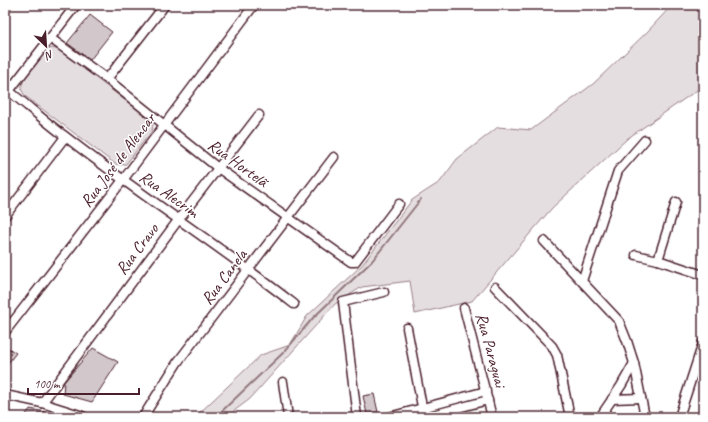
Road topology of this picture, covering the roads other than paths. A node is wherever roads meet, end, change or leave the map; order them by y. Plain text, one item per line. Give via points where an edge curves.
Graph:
1 (7, 5) edge
2 (65, 5) edge
3 (166, 5) edge
4 (254, 5) edge
5 (75, 7) edge
6 (5, 8) edge
7 (50, 38) junction
8 (106, 79) junction
9 (7, 94) edge
10 (259, 115) dead end
11 (163, 125) junction
12 (65, 137) junction
13 (644, 140) dead end
14 (334, 157) dead end
15 (218, 168) junction
16 (123, 180) junction
17 (676, 202) dead end
18 (399, 204) dead end
19 (5, 216) edge
20 (179, 218) junction
21 (288, 218) junction
22 (544, 241) dead end
23 (636, 255) dead end
24 (658, 260) junction
25 (249, 269) junction
26 (703, 275) edge
27 (582, 282) junction
28 (495, 287) dead end
29 (384, 292) dead end
30 (294, 304) dead end
31 (464, 308) dead end
32 (407, 328) dead end
33 (5, 332) edge
34 (702, 348) edge
35 (634, 363) junction
36 (283, 382) dead end
37 (486, 391) junction
38 (5, 395) edge
39 (641, 398) junction
40 (612, 399) junction
41 (488, 400) junction
42 (42, 403) junction
43 (424, 415) edge
44 (681, 416) edge
45 (84, 417) edge
46 (142, 417) edge
47 (288, 417) edge
48 (357, 417) edge
49 (389, 417) edge
50 (492, 417) edge
51 (570, 417) edge
52 (600, 417) edge
53 (645, 417) edge

1 - 6 street
2 - 5 street
3 - 8 street
4 - 11 street, Rua José de Alencar
5 - 7 street
7 - 8 street, Rua Hortelã
7 - 9 street
8 - 11 street, Rua Hortelã
9 - 12 street, Rua Alecrim
10 - 15 street, Rua Cravo
11 - 15 street, Rua Hortelã
11 - 16 street, Rua José de Alencar
12 - 16 street, Rua Alecrim
12 - 19 street
13 - 27 street via 618,170
14 - 21 street, Rua Canela
15 - 20 street, Rua Cravo
15 - 21 street, Rua Hortelã
16 - 20 street, Rua Alecrim
16 - 33 street, Rua José de Alencar
17 - 24 street
18 - 21 street, Rua Hortelã via 355,262 351,262
20 - 25 street, Rua Alecrim
20 - 42 street, Rua Cravo
21 - 25 street, Rua Canela
22 - 27 street
23 - 24 street
24 - 26 street
25 - 30 street, Rua Alecrim
25 - 46 street, Rua Canela via 177,363
27 - 35 street via 619,321
28 - 51 street via 558,355
29 - 48 street via 343,302
31 - 37 street, Rua Paraguai
32 - 43 street
34 - 44 street
35 - 39 street
35 - 40 street
36 - 47 street
37 - 41 street, Rua Paraguai
37 - 43 street
38 - 42 street
39 - 40 street
39 - 53 street
40 - 52 street
41 - 43 street
41 - 50 street, Rua Paraguai
42 - 45 street
43 - 49 street

